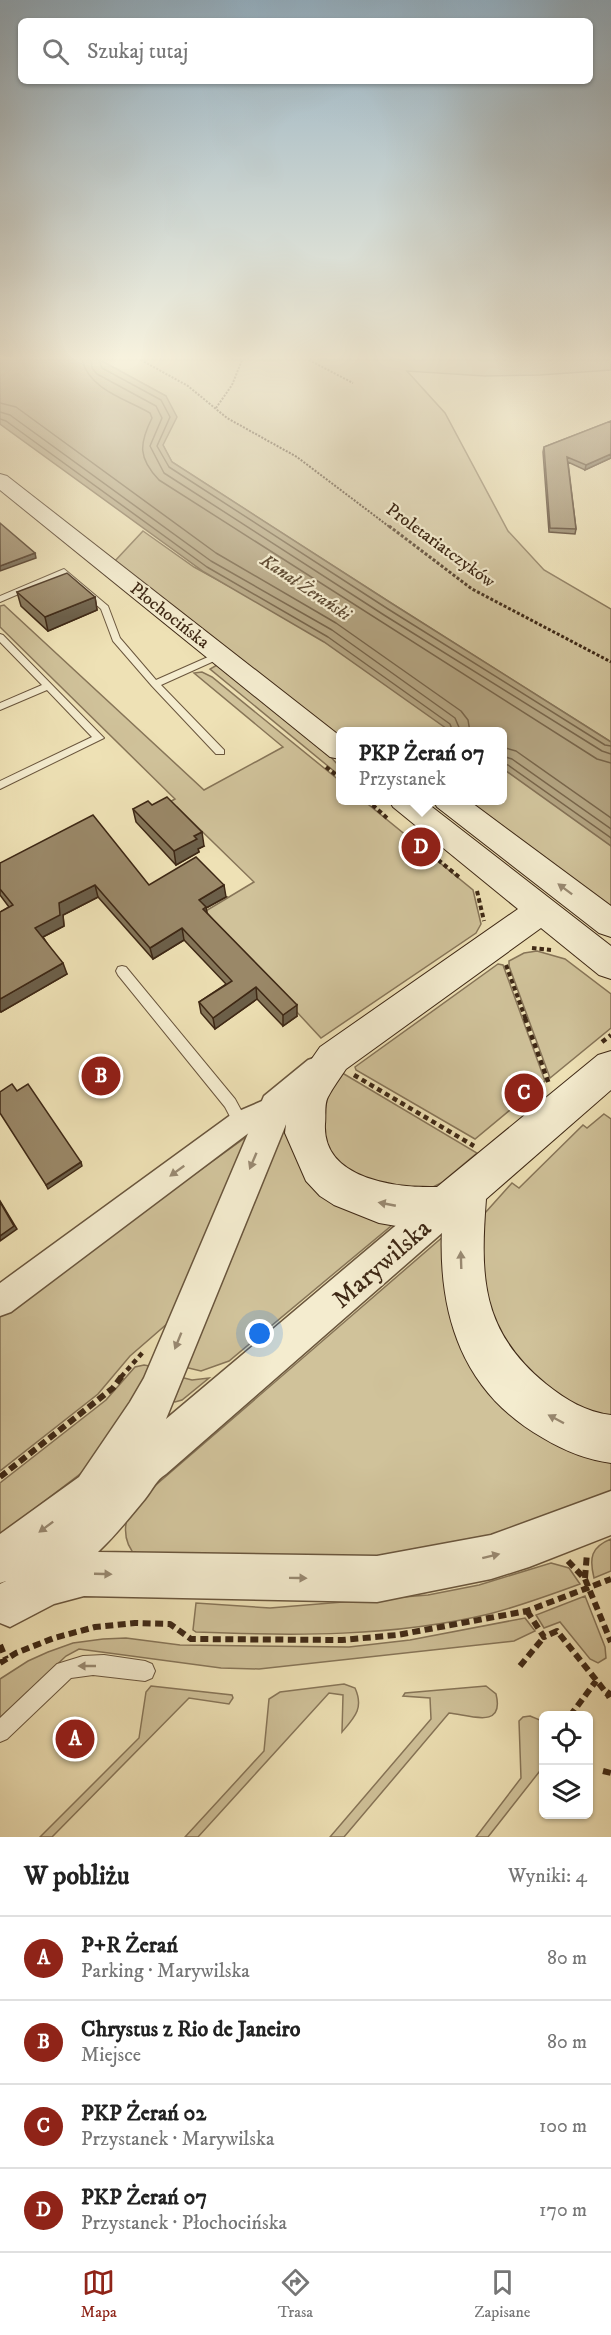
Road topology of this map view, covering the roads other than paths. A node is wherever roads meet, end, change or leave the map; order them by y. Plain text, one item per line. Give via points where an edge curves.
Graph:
1 (0, 480) edge
2 (0, 599) edge
3 (2, 642) edge
4 (220, 655) junction
5 (155, 684) junction
6 (48, 686) junction
7 (0, 707) edge
8 (328, 737) edge
9 (220, 752) dead end
10 (0, 785) edge
11 (409, 805) edge
12 (452, 805) edge
13 (541, 910) junction
14 (611, 924) edge
15 (611, 965) edge
16 (122, 971) dead end
17 (340, 1064) junction
18 (611, 1067) edge
19 (276, 1107) junction
20 (241, 1124) junction
21 (455, 1198) junction
22 (0, 1301) edge
23 (611, 1439) edge
24 (151, 1459) junction
25 (92, 1493) junction
26 (611, 1513) edge
27 (0, 1561) edge
28 (3, 1621) edge
29 (145, 1671) dead end
30 (0, 1732) edge

1 - 4 main road, Płochocińska
2 - 5 lane via 64,572 105,608 116,639
3 - 6 lane
4 - 5 lane
4 - 8 main road, Płochocińska
5 - 9 lane
6 - 7 lane
6 - 10 lane via 99,738
11 - 13 main road
14 -> 12 main road
13 - 15 main road
13 - 17 main road
16 - 20 lane via 230,1103
17 - 19 street
21 -> 17 main road via 408,1208 379,1203 348,1191 320,1168 305,1133 308,1095
18 - 21 main road, Marywilska
19 - 20 street
19 -> 25 street via 156,1358 145,1417
20 -> 22 street
23 -> 21 main road via 576,1429 527,1400 489,1357 466,1306
21 - 24 street, Marywilska
24 - 25 street, Marywilska
24 - 28 street, Marywilska via 100,1520
25 -> 27 street, Marywilska
28 -> 26 street via 46,1583 61,1577 84,1574 376,1579 491,1557
29 -> 30 lane via 72,1667

